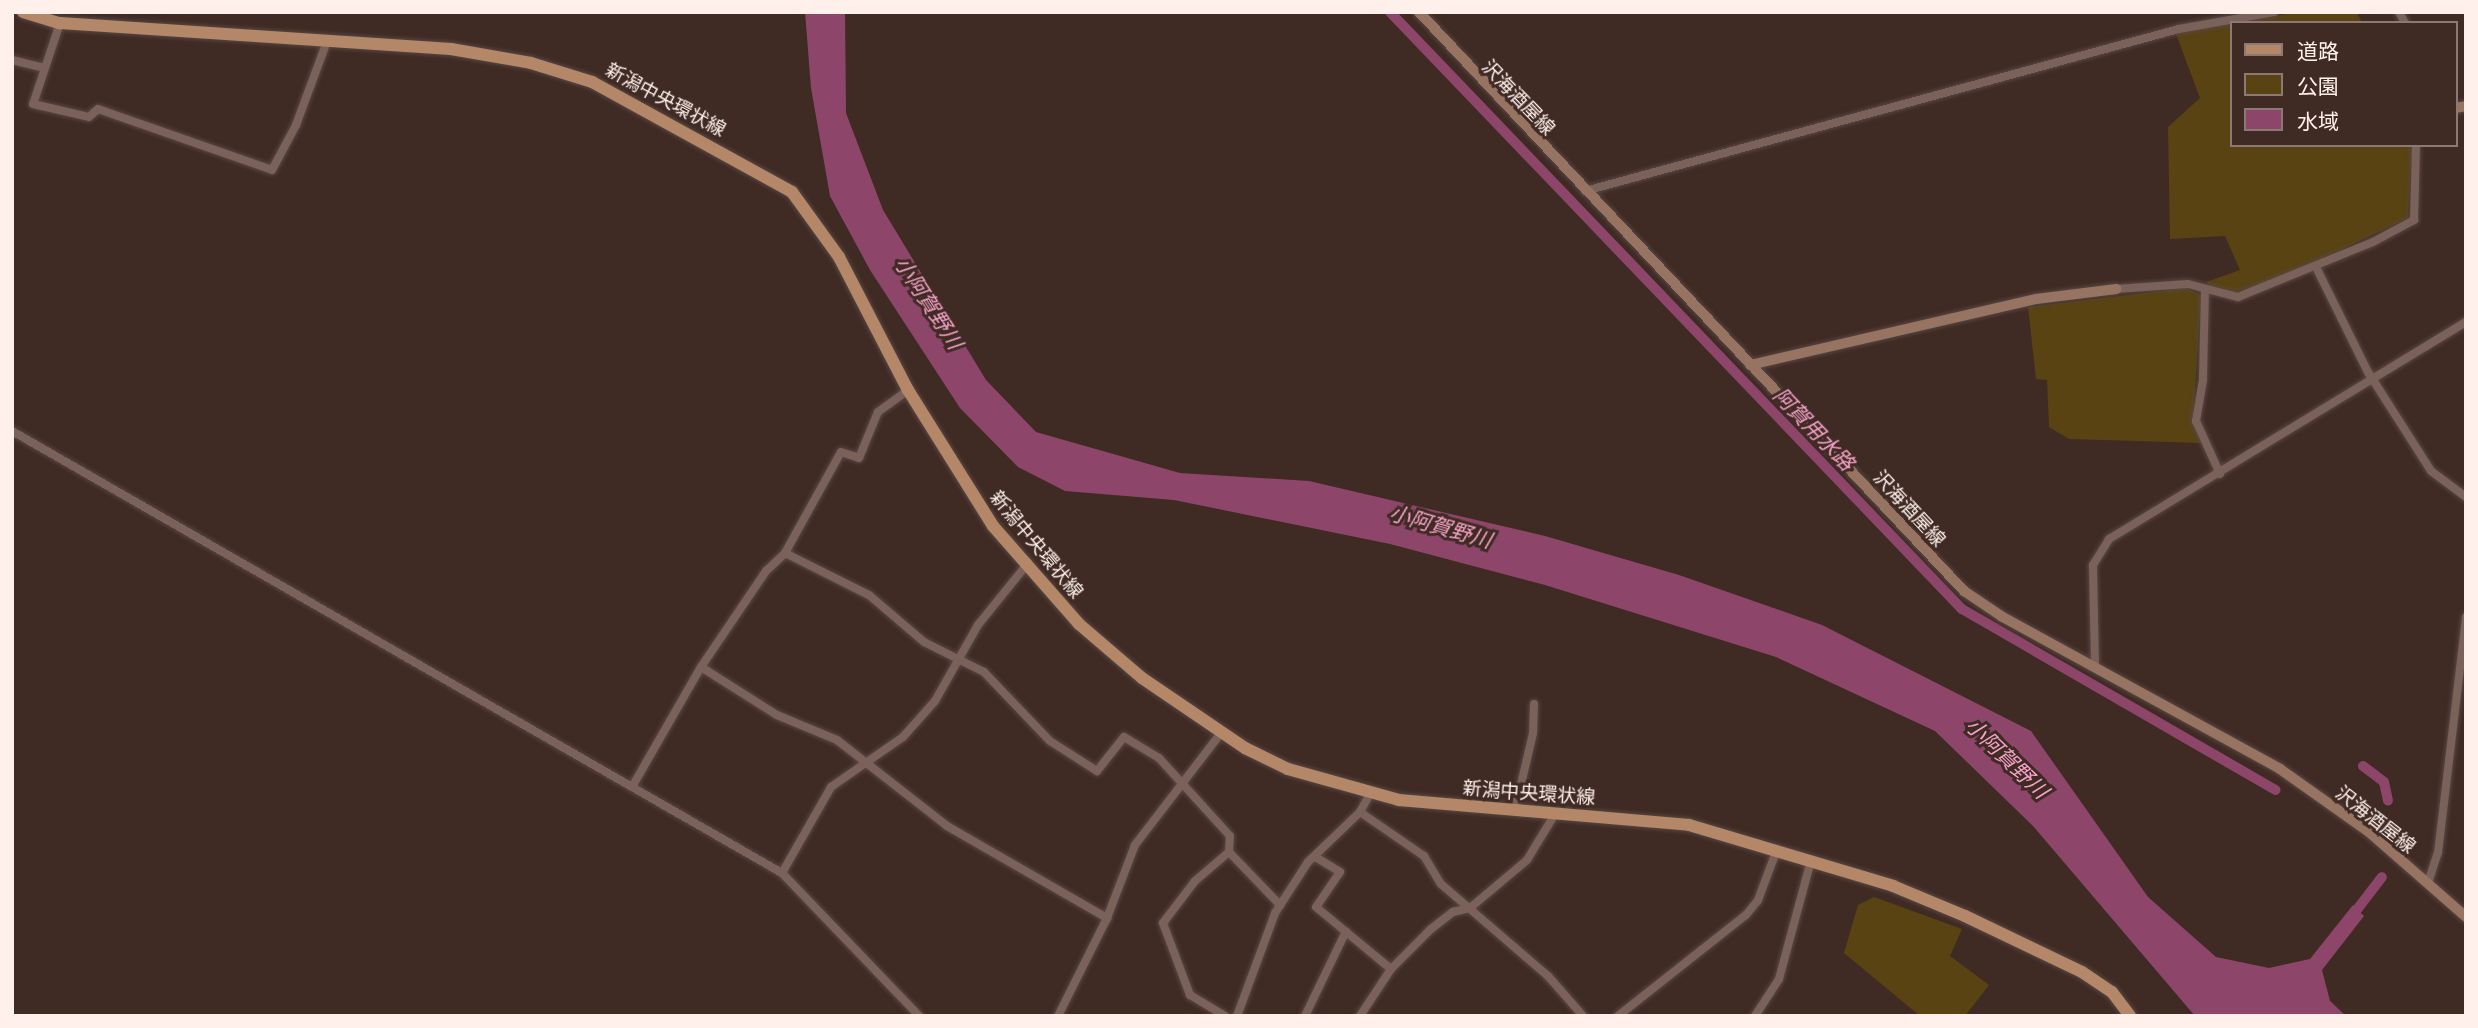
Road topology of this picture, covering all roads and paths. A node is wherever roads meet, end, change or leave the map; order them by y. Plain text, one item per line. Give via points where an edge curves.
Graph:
1 (23, 12) edge
2 (1419, 12) edge
3 (2274, 12) edge
4 (60, 23) junction
5 (327, 41) junction
6 (12, 60) edge
7 (43, 68) junction
8 (2416, 147) edge
9 (1585, 191) junction
10 (2316, 267) junction
11 (2116, 289) joint
12 (2205, 289) junction
13 (2466, 323) edge
14 (1750, 365) junction
15 (2373, 380) junction
16 (908, 390) junction
17 (12, 431) edge
18 (2220, 474) junction
19 (2466, 497) edge
20 (785, 553) junction
21 (1028, 563) junction
22 (2466, 617) edge
23 (962, 660) junction
24 (2095, 664) junction
25 (701, 667) junction
26 (1534, 704) dead end
27 (1221, 733) junction
28 (868, 762) junction
29 (1180, 784) junction
30 (632, 787) junction
31 (1370, 794) junction
32 (1515, 810) junction
33 (1360, 812) junction
34 (1555, 814) junction
35 (1229, 852) junction
36 (1776, 852) junction
37 (1317, 858) junction
38 (1810, 864) junction
39 (782, 873) junction
40 (2427, 883) junction
41 (1280, 905) junction
42 (1470, 908) junction
43 (2466, 917) edge
44 (1107, 918) junction
45 (1346, 932) junction
46 (1391, 970) junction
47 (919, 1016) edge
48 (1058, 1016) edge
49 (1225, 1016) edge
50 (1237, 1016) edge
51 (1305, 1016) edge
52 (1360, 1016) edge
53 (1583, 1016) edge
54 (1618, 1016) edge
55 (1755, 1016) edge
56 (2130, 1016) edge

1 - 4 main road, 新潟中央環状線
2 - 9 main road, 沢海酒屋線
3 - 9 street via 2179,29
4 - 5 main road, 新潟中央環状線
4 - 7 street
5 - 7 street via 296,125 272,170 97,109 89,117 33,104
5 - 16 main road, 新潟中央環状線 via 451,49 573,74 771,178 792,192 832,246
6 - 7 street
8 - 10 street via 2414,220
9 - 14 main road, 沢海酒屋線
10 - 12 street via 2238,297
10 - 15 street
11 - 12 street via 2188,284
11 - 14 main road via 2036,299
12 - 18 street via 2203,380 2196,421
13 - 15 street
14 - 24 main road, 沢海酒屋線 via 1964,591 2001,616
15 - 18 street
15 - 19 street via 2431,471
16 - 20 street via 878,412 859,458 841,452
16 - 21 main road, 新潟中央環状線 via 962,483
17 - 30 street
18 - 24 street via 2101,547 2092,578
20 - 23 street via 869,595 924,642
20 - 25 street via 766,571
21 - 23 street via 978,625
21 - 27 main road, 新潟中央環状線 via 1079,624 1142,678
22 - 40 street via 2438,852
23 - 28 street via 903,737
23 - 29 street via 984,672 1062,751 1097,771 1124,737 1159,758
24 - 40 main road, 沢海酒屋線 via 2280,769 2369,832
25 - 28 street via 777,715 837,740
25 - 30 street
26 - 32 street via 1533,733
27 - 29 street
27 - 31 main road, 新潟中央環状線 via 1288,769
28 - 39 street via 831,787
28 - 44 street via 947,826
29 - 35 street via 1230,836
29 - 44 street via 1135,845
30 - 39 street
31 - 32 main road, 新潟中央環状線
31 - 33 street
32 - 34 main road, 新潟中央環状線
33 - 37 street
33 - 42 street via 1424,856 1441,884
34 - 36 main road, 新潟中央環状線 via 1689,825
34 - 42 street via 1527,860
35 - 41 street
35 - 49 street via 1195,881 1163,923 1190,995
36 - 38 main road, 新潟中央環状線
36 - 54 street via 1758,900 1746,915
37 - 41 street via 1308,862
37 - 45 street via 1339,872 1316,907
38 - 55 street via 1779,979
38 - 56 main road, 新潟中央環状線 via 1892,886 2024,942 2112,992
39 - 47 street
40 - 43 main road, 沢海酒屋線
41 - 50 street
42 - 46 street via 1453,912 1431,929
42 - 53 street via 1548,976
44 - 48 street
45 - 46 street
45 - 51 street
46 - 52 street

